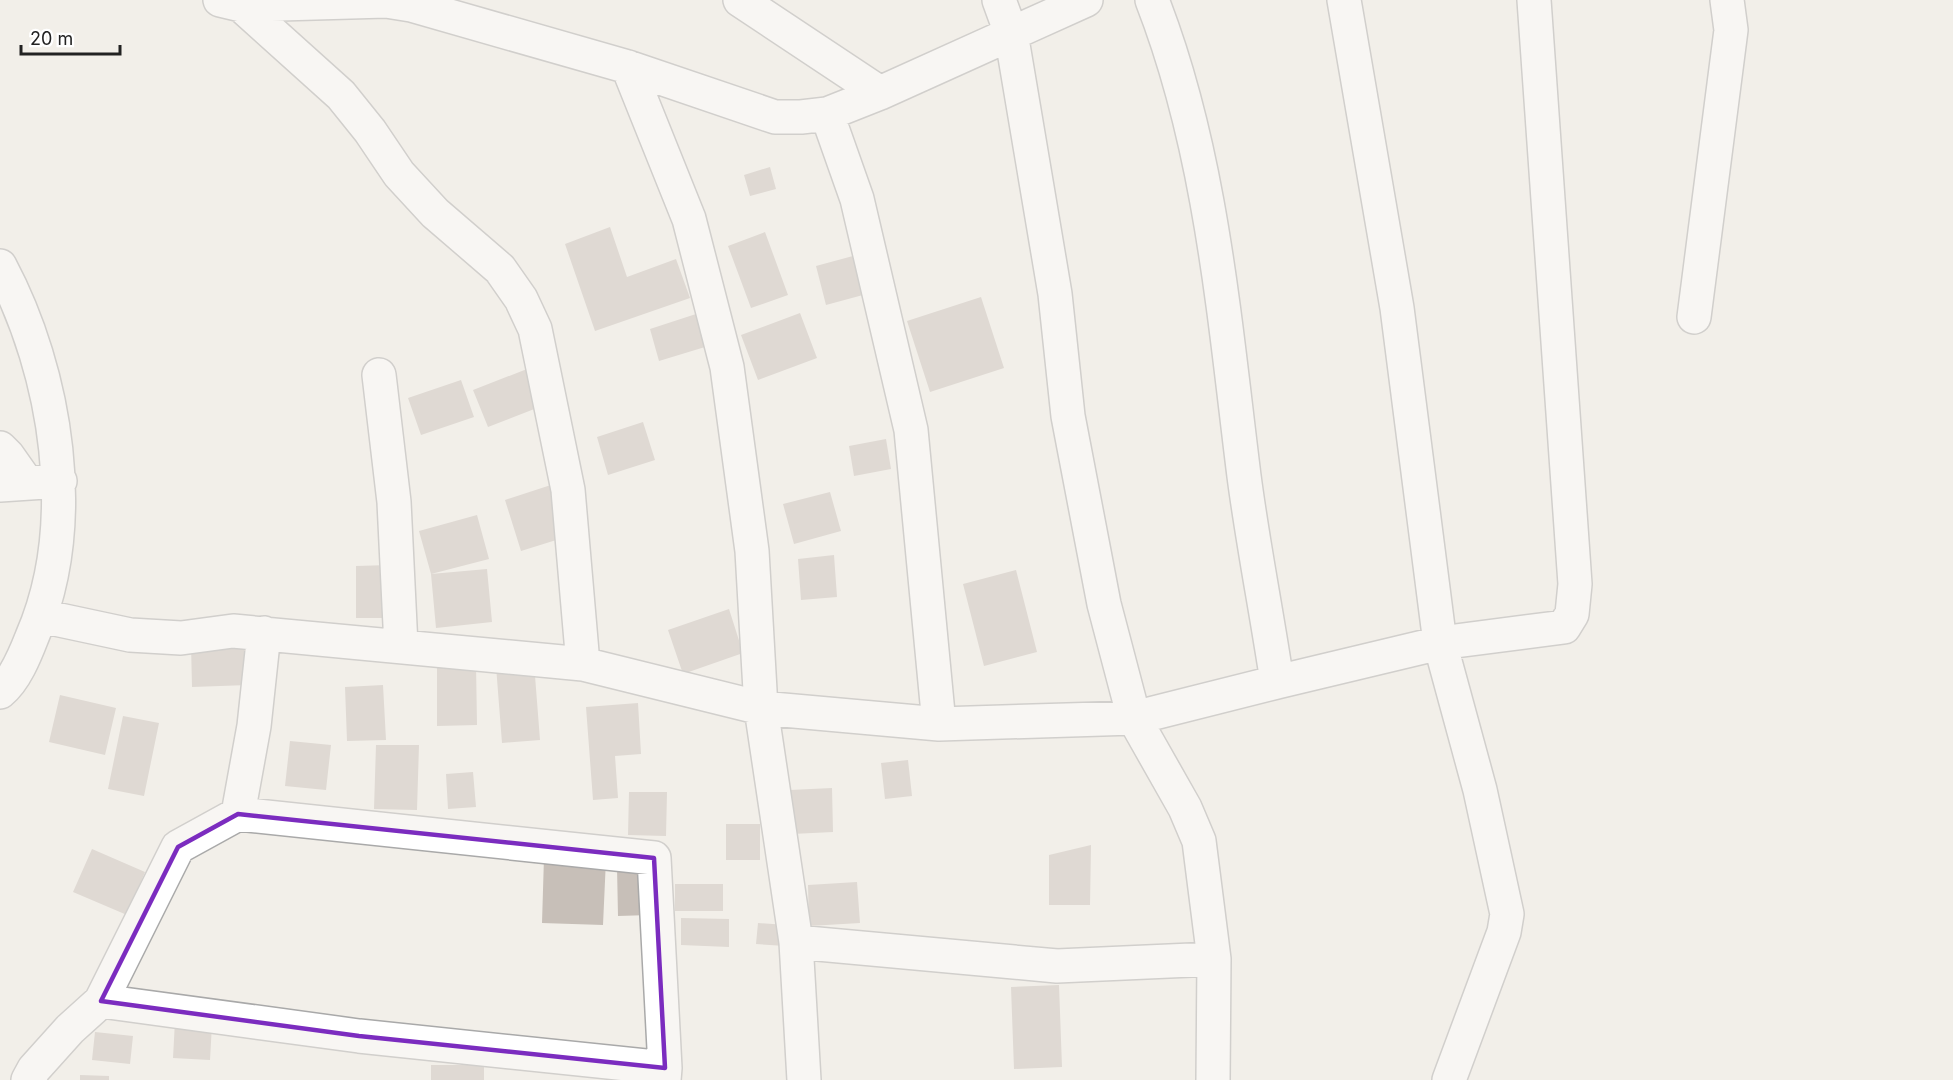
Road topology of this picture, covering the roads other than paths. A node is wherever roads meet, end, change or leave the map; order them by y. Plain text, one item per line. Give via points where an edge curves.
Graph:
1 (740, 0) edge
2 (999, 0) edge
3 (1086, 0) edge
4 (1152, 0) edge
5 (1344, 0) edge
6 (1534, 0) edge
7 (1727, 0) edge
8 (230, 2) edge
9 (1011, 33) junction
10 (628, 67) junction
11 (880, 93) junction
12 (827, 114) junction
13 (0, 266) edge
14 (1694, 317) dead end
15 (379, 375) dead end
16 (0, 448) edge
17 (60, 482) junction
18 (13, 484) edge
19 (41, 616) junction
20 (264, 633) junction
21 (1440, 643) junction
22 (401, 646) junction
23 (583, 664) junction
24 (1277, 682) junction
25 (0, 692) edge
26 (761, 708) junction
27 (1134, 718) junction
28 (939, 724) junction
29 (238, 814) junction
30 (796, 942) junction
31 (1214, 959) junction
32 (100, 1001) junction
33 (664, 1074) edge
34 (28, 1080) edge
35 (804, 1080) edge
36 (1213, 1080) edge
37 (1449, 1080) edge

1 - 11 street
2 - 9 street
3 - 9 street
4 - 24 street via 1172,50 1193,131 1218,268 1247,503
5 - 21 street via 1397,308
6 - 21 street via 1575,584 1572,614 1564,627
7 - 14 street via 1731,30
8 - 10 street via 398,3
8 - 23 street via 341,95 399,174 435,213 500,268 521,299 535,329 568,490
9 - 11 street
9 - 27 street via 1055,294 1068,416 1104,604
10 - 12 street via 775,117
10 - 26 street via 689,219 727,367 752,551
11 - 12 street
12 - 28 street via 856,200 911,430
13 - 17 street via 12,288 42,377
15 - 22 street via 394,502
16 - 18 street via 8,456
17 - 18 street
17 - 19 street via 58,530
19 - 20 street via 130,635 181,638 233,631
19 - 25 street via 24,656
20 - 22 street
20 - 29 street via 254,726
21 - 24 street
21 - 37 street via 1480,790 1507,914 1504,932
22 - 23 street
23 - 26 street
24 - 27 street
26 - 28 street
26 - 30 street
27 - 28 street
27 - 31 street via 1185,808 1199,841
29 - 32 street via 178,847
29 - 33 street via 654,858
30 - 31 street via 1057,966
30 - 35 street
31 - 36 street
32 - 33 street
32 - 34 street via 70,1029

